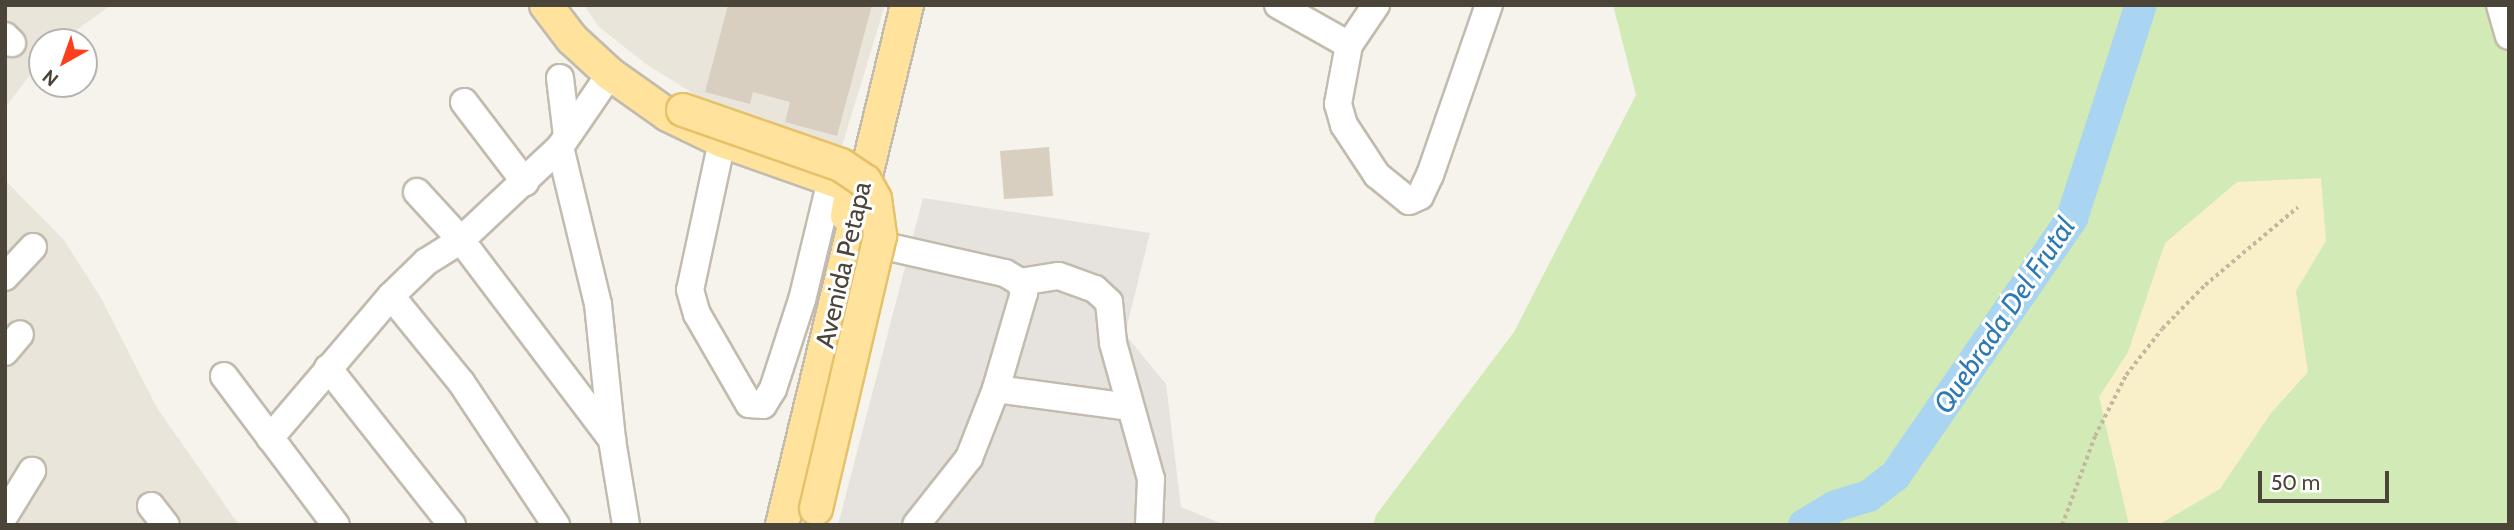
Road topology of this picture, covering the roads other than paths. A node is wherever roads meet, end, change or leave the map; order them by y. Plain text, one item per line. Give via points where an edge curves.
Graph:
1 (546, 5) edge
2 (907, 5) edge
3 (1278, 5) edge
4 (1376, 5) edge
5 (1489, 5) edge
6 (2500, 5) edge
7 (2509, 36) edge
8 (1349, 45) junction
9 (560, 78) dead end
10 (620, 82) junction
11 (464, 102) dead end
12 (563, 141) junction
13 (722, 141) junction
14 (831, 180) junction
15 (525, 182) junction
16 (417, 192) dead end
17 (850, 235) junction
18 (461, 240) junction
19 (33, 247) dead end
20 (5, 277) edge
21 (1020, 282) junction
22 (391, 296) junction
23 (328, 368) junction
24 (224, 376) dead end
25 (996, 389) junction
26 (1129, 407) junction
27 (270, 438) junction
28 (612, 440) junction
29 (32, 471) dead end
30 (5, 515) edge
31 (814, 517) edge
32 (336, 525) edge
33 (452, 525) edge
34 (556, 525) edge
35 (626, 525) edge
36 (782, 525) edge
37 (916, 525) edge
38 (1149, 525) edge

1 - 10 main road via 572,39
2 - 17 main road, Avenida Petapa
3 - 8 street
4 - 8 street
5 - 8 street via 1430,175 1415,200 1402,198 1385,183 1344,125 1338,104
6 - 7 street
9 - 12 street
10 - 12 street
10 - 13 main road
10 - 31 main road, bridge via 683,110 841,165 865,181 876,199 880,236
11 - 15 street
12 - 15 street
12 - 28 street via 598,304
13 - 14 main road
13 - 14 street via 691,290 726,367 752,405 763,405 773,389 802,300
14 - 17 main road via 850,189 846,213
15 - 18 street
16 - 18 street
17 - 21 street via 1005,273
17 - 36 main road, Avenida Petapa
18 - 22 street via 426,262
18 - 28 street
19 - 20 street
21 - 25 street via 1023,307
21 - 26 street via 1059,276 1095,289 1109,302 1113,343
22 - 23 street
22 - 34 street via 461,382
23 - 27 street
23 - 33 street
24 - 27 street
25 - 26 street
25 - 37 street via 970,458
26 - 38 street via 1151,479
27 - 32 street
28 - 35 street
29 - 30 street

